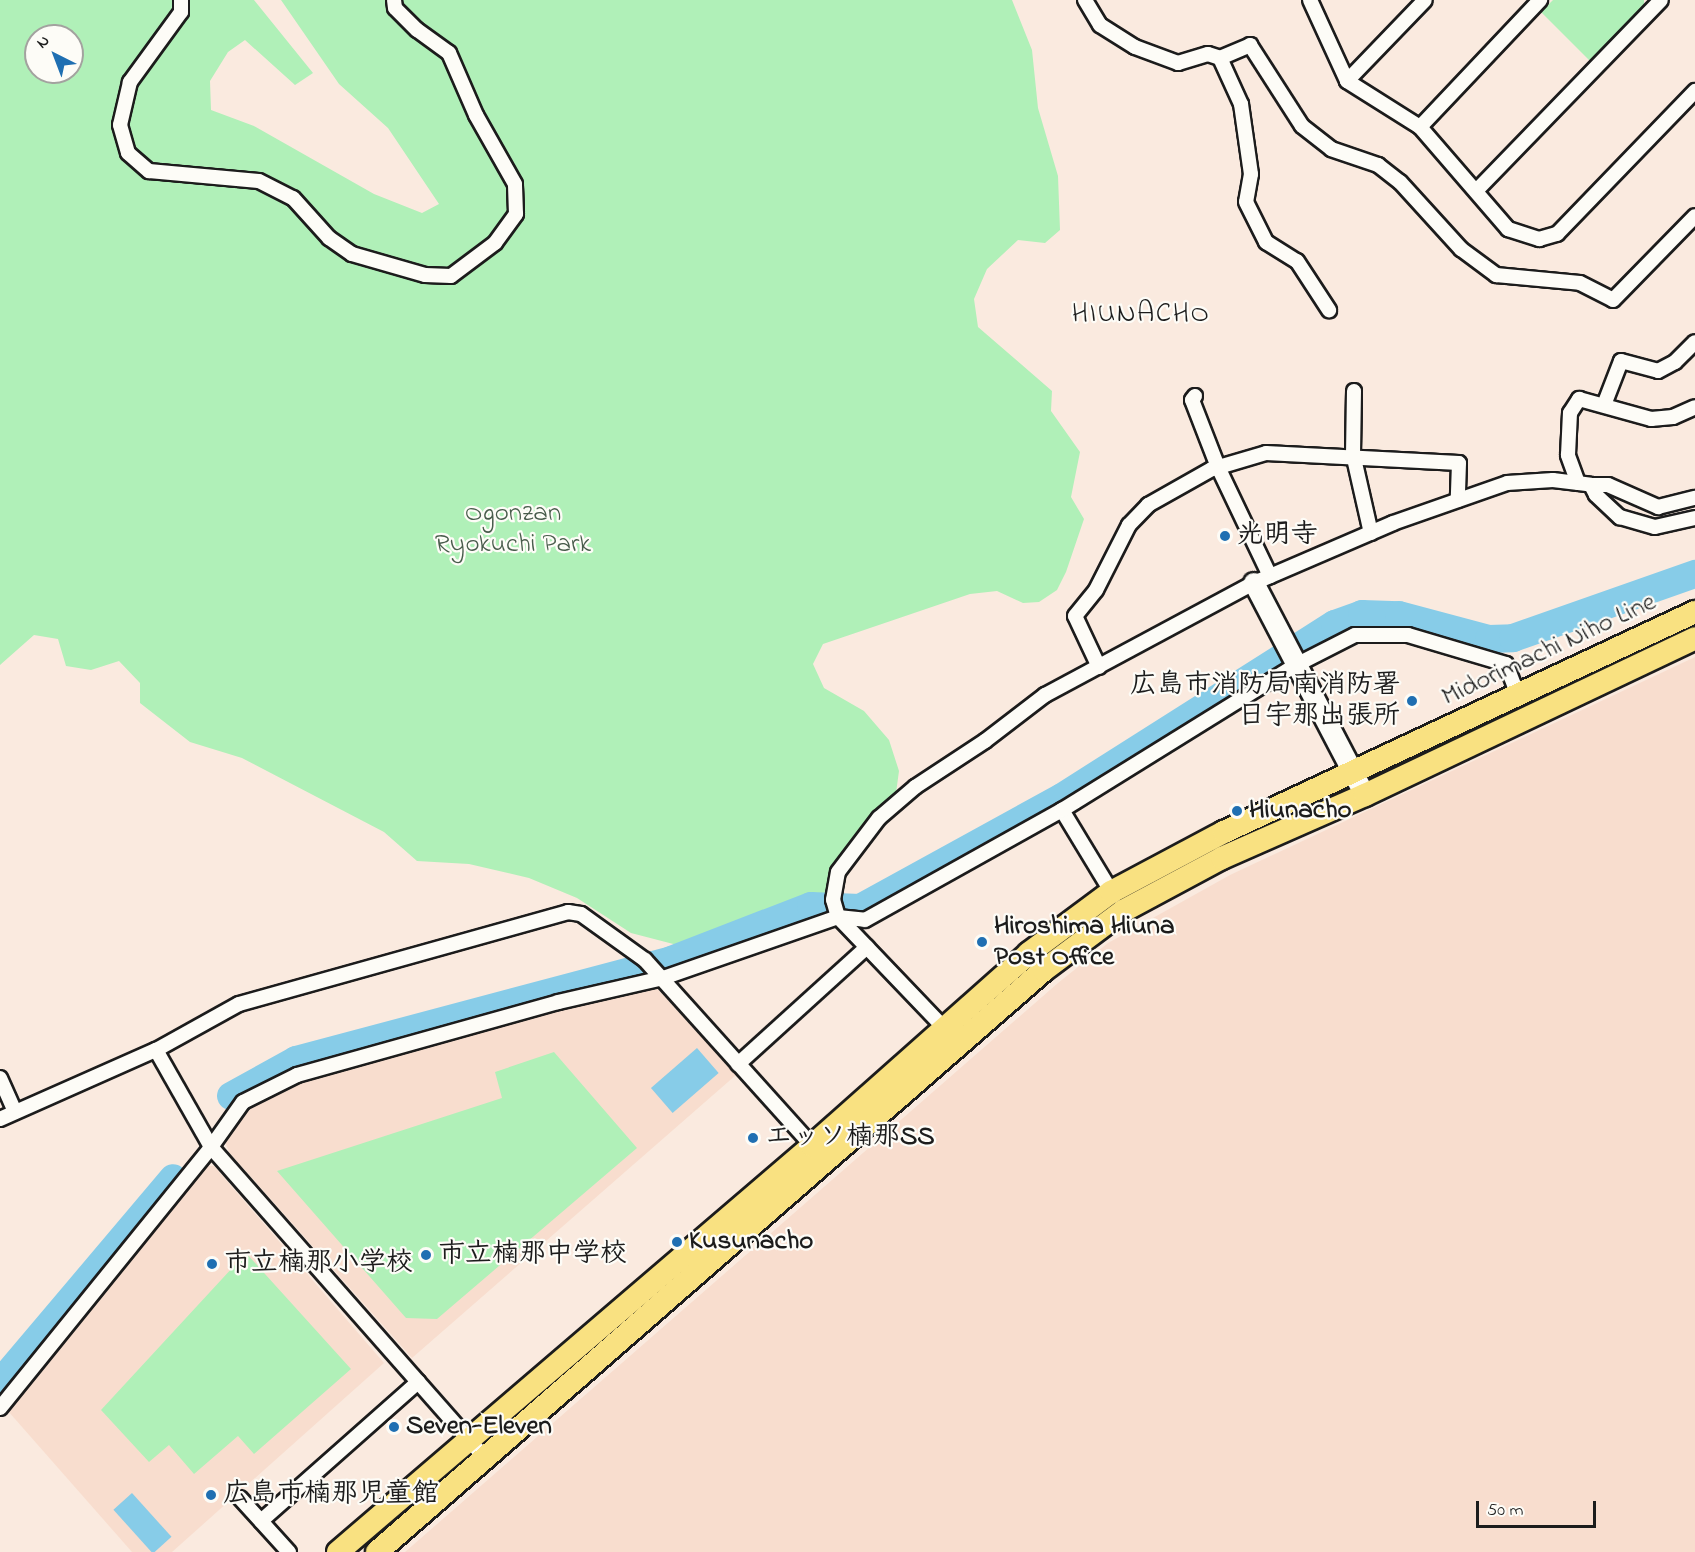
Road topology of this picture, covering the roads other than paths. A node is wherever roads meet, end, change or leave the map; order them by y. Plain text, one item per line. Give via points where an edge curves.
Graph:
1 (181, 0) edge
2 (394, 0) edge
3 (1085, 0) edge
4 (1310, 0) edge
5 (1425, 0) edge
6 (1540, 0) edge
7 (1660, 0) edge
8 (1220, 58) junction
9 (1347, 81) junction
10 (1695, 91) edge
11 (1420, 127) junction
12 (1478, 190) junction
13 (1695, 216) edge
14 (1329, 310) dead end
15 (1695, 342) edge
16 (1354, 391) dead end
17 (1195, 396) dead end
18 (1604, 405) junction
19 (1695, 407) edge
20 (1353, 454) junction
21 (1218, 467) junction
22 (1584, 484) junction
23 (1695, 498) edge
24 (1458, 500) junction
25 (1695, 518) edge
26 (1371, 533) junction
27 (1262, 580) junction
28 (1695, 612) edge
29 (1695, 638) edge
30 (1292, 657) junction
31 (1100, 667) junction
32 (1518, 696) junction
33 (1354, 774) junction
34 (1365, 795) junction
35 (1062, 810) junction
36 (1111, 892) junction
37 (1123, 911) junction
38 (838, 917) junction
39 (867, 947) junction
40 (659, 974) junction
41 (945, 1028) junction
42 (960, 1046) junction
43 (156, 1050) junction
44 (738, 1064) junction
45 (0, 1078) edge
46 (15, 1112) junction
47 (0, 1119) edge
48 (211, 1147) junction
49 (820, 1154) junction
50 (418, 1382) junction
51 (0, 1408) edge
52 (469, 1440) junction
53 (485, 1458) junction
54 (240, 1498) dead end
55 (261, 1521) junction
56 (289, 1552) edge
57 (338, 1552) edge
58 (378, 1552) edge

1 - 2 street via 181,12 130,82 120,125 128,153 149,171 260,180 293,198 328,238 352,254 425,275 451,276 495,243 516,214 515,184 476,115 449,53 417,30 395,8
3 - 8 street via 1100,25 1136,47 1178,63 1208,54
4 - 9 street
5 - 9 street
6 - 11 street
7 - 12 street
8 - 13 street via 1250,45 1302,126 1331,149 1378,165 1400,182 1461,249 1496,275 1580,283 1613,300
8 - 14 street via 1241,104 1251,174 1246,201 1266,242 1297,261
9 - 11 street
10 - 12 street via 1557,234 1539,239 1508,229
11 - 12 street
15 - 18 street via 1675,362 1658,371 1621,361
16 - 20 street
17 - 21 street via 1192,400
18 - 19 street via 1651,419 1673,417
18 - 22 street via 1579,399 1570,413 1568,455
20 - 21 street via 1266,453
20 - 24 street via 1459,463
20 - 26 street
21 - 27 street
21 - 31 street via 1148,505 1129,525 1096,590 1075,616
22 - 23 street via 1608,485 1658,507
22 - 24 street via 1508,483
22 - 25 street via 1620,517 1655,527
24 - 26 street
26 - 27 street
27 - 30 street
27 - 31 street
28 - 32 main road, Midorimachi Niho Line
29 - 34 main road, Midorimachi Niho Line
30 - 32 street via 1356,635 1408,635 1506,664
30 - 33 street
30 - 35 street
31 - 38 street via 1045,695 986,741 915,787 879,818 838,872 833,900
32 - 33 main road, Midorimachi Niho Line
33 - 34 street
33 - 36 main road, Midorimachi Niho Line via 1224,832
34 - 37 main road, Midorimachi Niho Line via 1222,858
35 - 36 street
35 - 38 street via 865,920
36 - 37 street
36 - 41 main road, Midorimachi Niho Line via 1029,953
37 - 42 main road, Midorimachi Niho Line via 1044,970
38 - 39 street
38 - 40 street
39 - 41 street
39 - 44 street
40 - 43 street via 581,914 568,912 239,1004
40 - 44 street
40 - 48 street via 297,1075 243,1102
41 - 42 street
41 - 49 main road, Midorimachi Niho Line
42 - 49 main road, Midorimachi Niho Line
43 - 46 street
43 - 48 street
44 - 49 street
45 - 46 street
46 - 47 street
48 - 50 street
48 - 51 street
49 - 52 main road, Midorimachi Niho Line
49 - 53 main road, Midorimachi Niho Line
50 - 52 street
50 - 55 street
52 - 53 street
52 - 57 main road, Midorimachi Niho Line
53 - 58 main road, Midorimachi Niho Line
54 - 55 street
55 - 56 street

